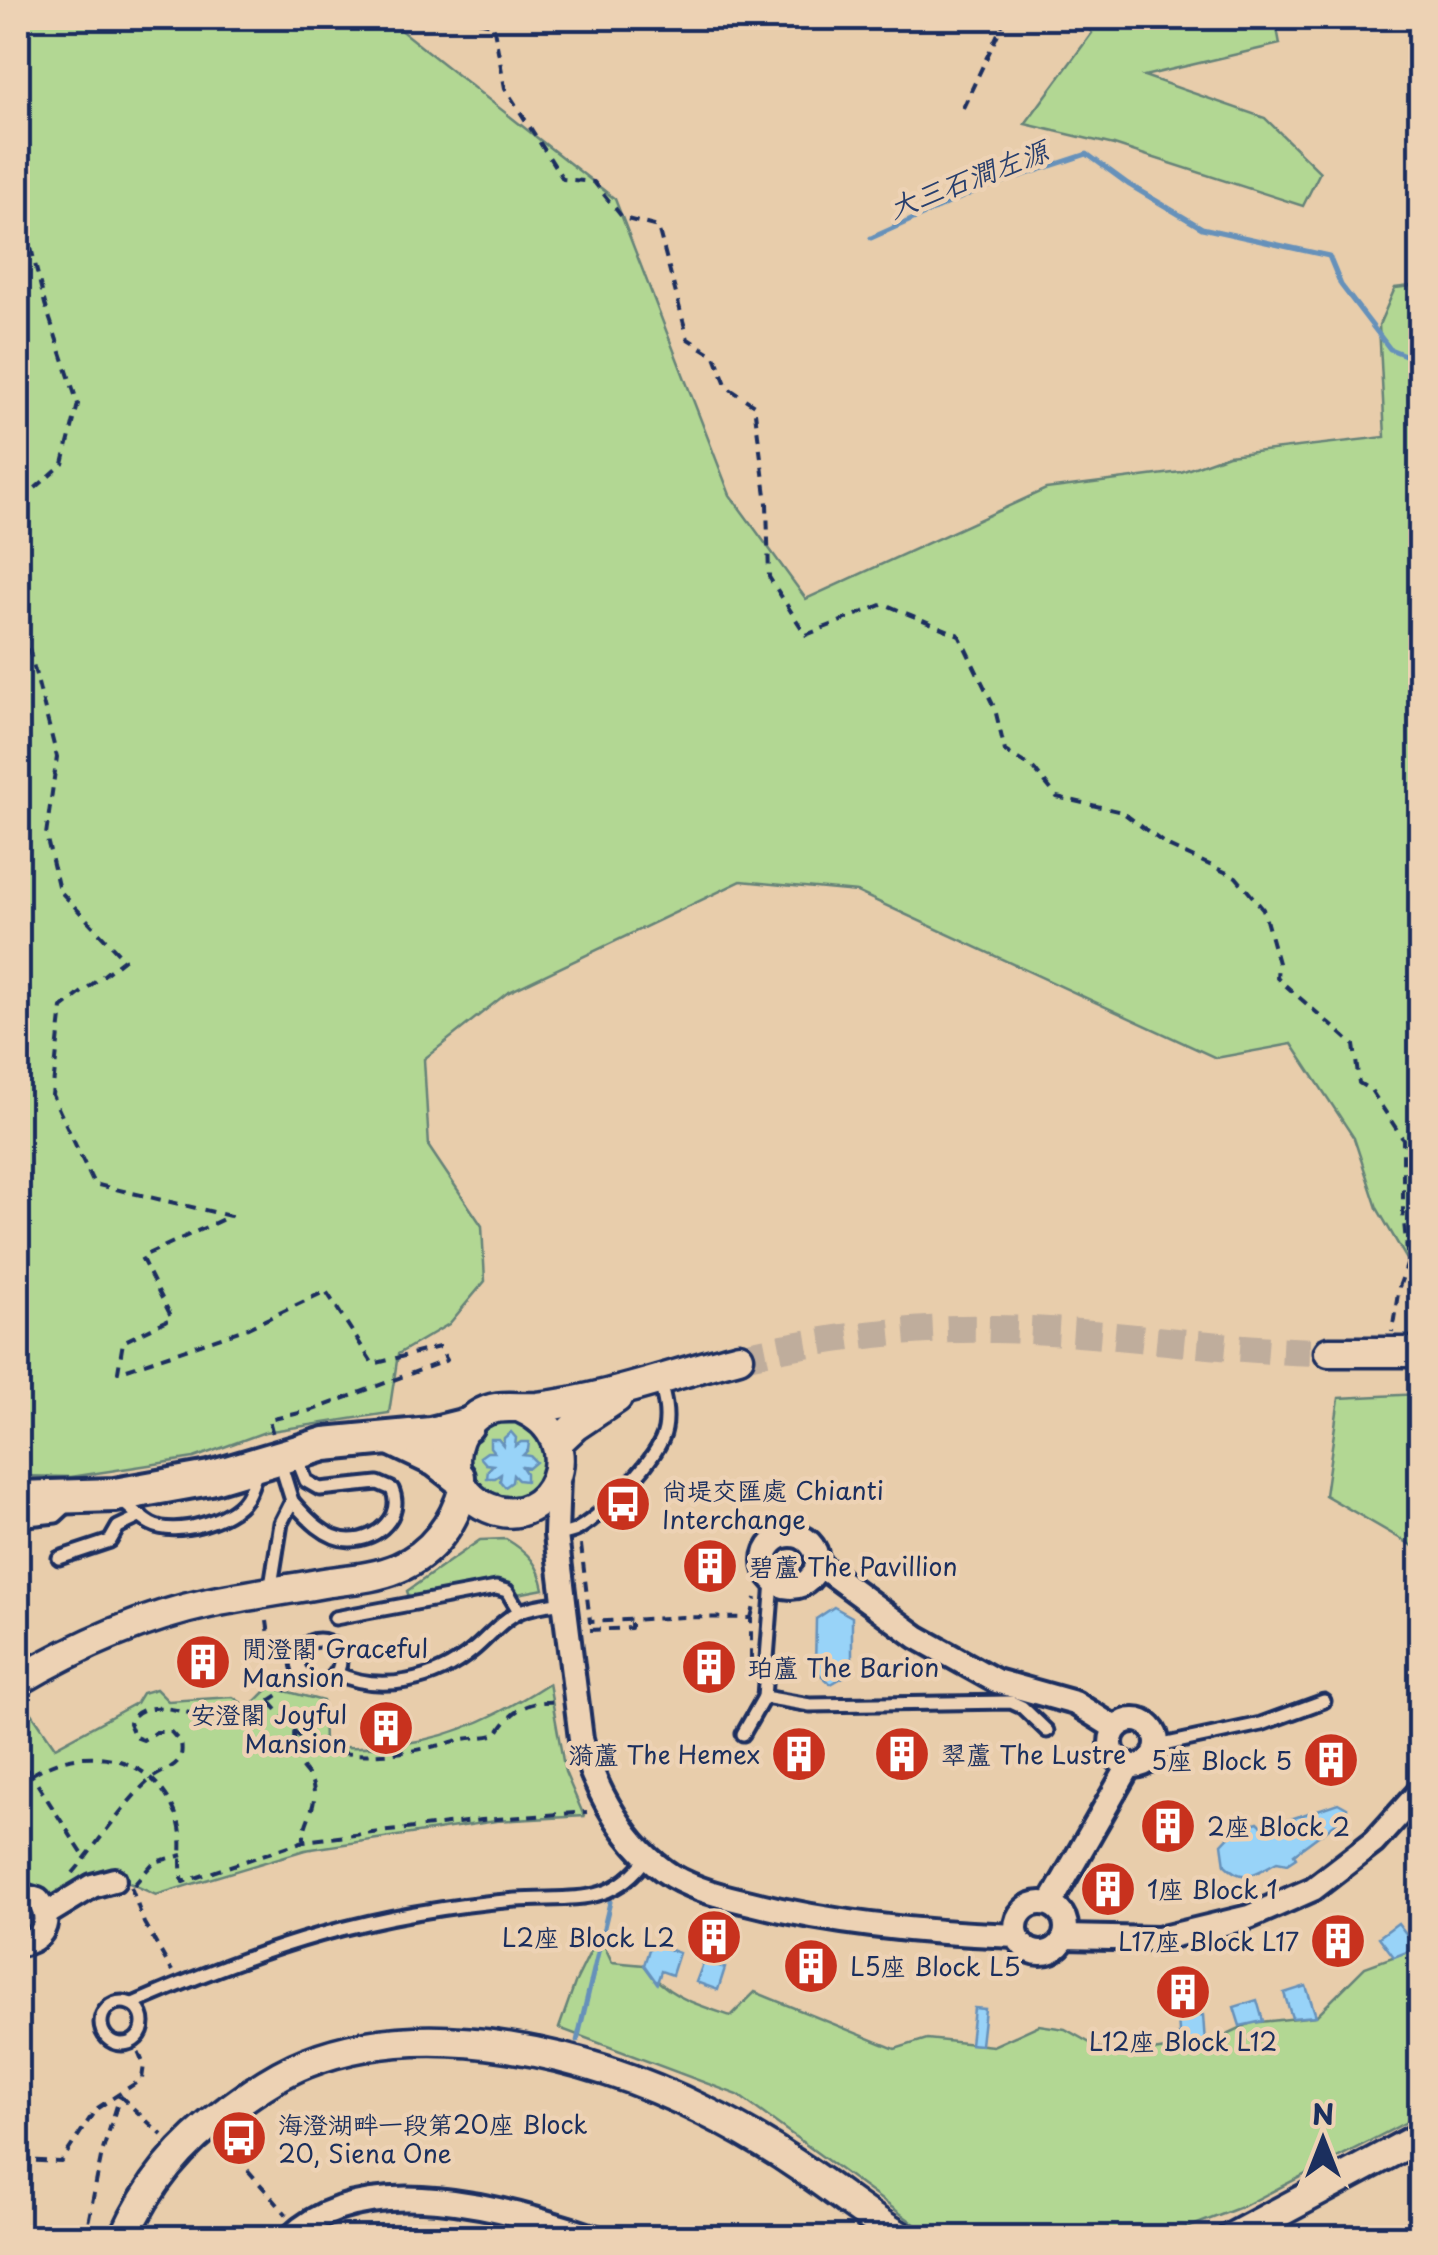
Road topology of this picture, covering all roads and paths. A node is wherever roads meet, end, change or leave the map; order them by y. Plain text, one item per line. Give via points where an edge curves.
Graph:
1 (461, 18) edge
2 (1011, 18) edge
3 (963, 108) dead end
4 (18, 195) edge
5 (18, 503) edge
6 (18, 614) edge
7 (1329, 1352) tunnel mouth
8 (1389, 1352) junction
9 (1420, 1352) edge
10 (739, 1357) tunnel mouth
11 (659, 1378) junction
12 (523, 1408) junction
13 (467, 1425) junction
14 (388, 1438) junction
15 (558, 1442) junction
16 (278, 1459) junction
17 (558, 1476) junction
18 (461, 1482) junction
19 (115, 1495) junction
20 (18, 1498) edge
21 (76, 1498) junction
22 (292, 1500) junction
23 (503, 1512) junction
24 (141, 1516) junction
25 (18, 1520) edge
26 (567, 1532) junction
27 (442, 1535) junction
28 (60, 1558) dead end
29 (818, 1564) junction
30 (773, 1580) junction
31 (270, 1592) junction
32 (566, 1602) junction
33 (518, 1612) junction
34 (335, 1618) dead end
35 (630, 1620) junction
36 (267, 1621) dead end
37 (590, 1630) dead end
38 (300, 1652) junction
39 (336, 1673) junction
40 (305, 1676) junction
41 (18, 1681) edge
42 (764, 1697) junction
43 (269, 1701) junction
44 (1324, 1701) dead end
45 (558, 1702) dead end
46 (1116, 1728) junction
47 (1047, 1731) dead end
48 (294, 1732) junction
49 (744, 1734) dead end
50 (1158, 1746) junction
51 (18, 1754) edge
52 (1128, 1766) junction
53 (30, 1774) junction
54 (150, 1779) junction
55 (18, 1785) edge
56 (1420, 1792) edge
57 (612, 1811) junction
58 (304, 1841) junction
59 (183, 1856) junction
60 (647, 1857) junction
61 (85, 1858) junction
62 (123, 1884) junction
63 (18, 1894) edge
64 (70, 1901) junction
65 (1050, 1904) junction
66 (46, 1914) junction
67 (1016, 1936) junction
68 (1065, 1937) junction
69 (18, 1944) edge
70 (176, 1986) junction
71 (133, 2004) junction
72 (134, 2041) junction
73 (120, 2096) junction
74 (208, 2124) junction
75 (162, 2135) dead end
76 (1420, 2137) edge
77 (18, 2160) edge
78 (292, 2230) edge
79 (85, 2238) edge
80 (124, 2238) edge
81 (596, 2238) edge
82 (903, 2238) edge
83 (1232, 2238) edge

1 - 8 path via 493,24 504,88 564,179 594,182 622,218 658,228 688,339 715,356 727,387 754,405 769,577 806,634 884,604 959,634 994,709 1005,751 1034,769 1057,796 1122,812 1168,846 1236,877 1263,910 1277,978 1354,1045 1359,1083 1403,1139 1408,1262
2 - 3 path via 1002,24
4 - 5 path via 78,404 63,464
6 - 16 path via 57,757 46,835 60,890 124,959 62,1008 52,1095 94,1184 230,1216 141,1256 172,1318 123,1342 118,1372 248,1328 326,1291 372,1364 439,1347 447,1360 269,1420
7 - 8 street
8 - 9 street
10 - 11 street
11 - 12 street
11 - 15 street via 594,1412
11 - 26 lane via 667,1416 659,1445 638,1473
12 - 13 street via 493,1408
12 - 15 street via 550,1426
13 - 14 main road
13 - 18 street via 455,1453
14 - 16 main road via 324,1444
14 - 18 main road via 424,1453
15 - 17 street
16 - 19 main road
16 - 22 lane
16 - 22 lane via 320,1489 378,1483 397,1500 384,1526 349,1540 308,1519
16 - 24 lane via 232,1513 172,1529
17 - 23 street via 536,1503
17 - 26 street
18 - 23 street via 482,1505
18 - 27 street via 460,1503
19 - 21 main road
19 - 24 lane
20 - 21 main road
21 - 25 lane via 56,1516
22 - 31 lane via 281,1523
23 - 26 street
23 - 27 street
24 - 28 lane via 118,1528 110,1541
26 - 32 street
26 - 35 path via 590,1622
27 - 31 street via 400,1567
29 - 30 street via 804,1584 788,1588
29 - 30 street via 809,1542 785,1536 766,1553
29 - 46 street via 917,1638 996,1681 1076,1703
30 - 42 lane
31 - 41 street via 152,1618
32 - 33 lane
32 - 57 street via 581,1739
33 - 34 lane via 507,1591 496,1588
33 - 39 lane via 434,1673 378,1684
35 - 37 path via 632,1628
35 - 42 path via 750,1618 750,1686
36 - 38 path via 268,1635
38 - 39 lane via 316,1641 330,1643 338,1653
38 - 40 lane
39 - 40 lane via 325,1681
40 - 43 path
42 - 47 lane via 810,1705 1010,1702
42 - 49 lane
43 - 48 path
43 - 54 path via 241,1718 223,1720 168,1708 139,1712 129,1723 135,1738 171,1732 183,1750 177,1764
44 - 50 lane via 1262,1724
45 - 48 path via 520,1707 497,1734 405,1752 334,1752
46 - 50 street via 1143,1721
46 - 52 street via 1112,1750
48 - 58 path via 300,1766 313,1782
50 - 52 street via 1151,1760
51 - 53 path
52 - 65 street
53 - 54 path via 60,1759 93,1756 125,1763
53 - 55 path
53 - 61 path
54 - 59 path via 173,1808
54 - 61 path
56 - 68 street via 1374,1842 1313,1889 1249,1916 1158,1939
57 - 58 path
57 - 60 street
58 - 59 path via 184,1882
59 - 62 path via 154,1862
60 - 67 street via 715,1894 806,1917
60 - 70 lane via 629,1879 591,1897 471,1904 367,1921 265,1950
61 - 64 path via 66,1883
62 - 64 street via 92,1886
62 - 70 path
63 - 66 street via 38,1900
64 - 66 street
65 - 67 street via 1025,1908
65 - 68 street via 1063,1914
66 - 69 street via 38,1938
67 - 68 street via 1039,1954
70 - 71 lane
71 - 72 lane via 144,2022
71 - 72 lane via 113,2003 101,2020 108,2039
72 - 73 path via 142,2079
73 - 75 path
73 - 77 path via 96,2109 62,2162
73 - 79 path
74 - 78 path
74 - 80 street via 166,2165
74 - 82 street via 269,2080 345,2050 414,2042 488,2044 592,2068 702,2110 760,2140
76 - 83 street
78 - 81 street via 340,2207 417,2200 500,2209

